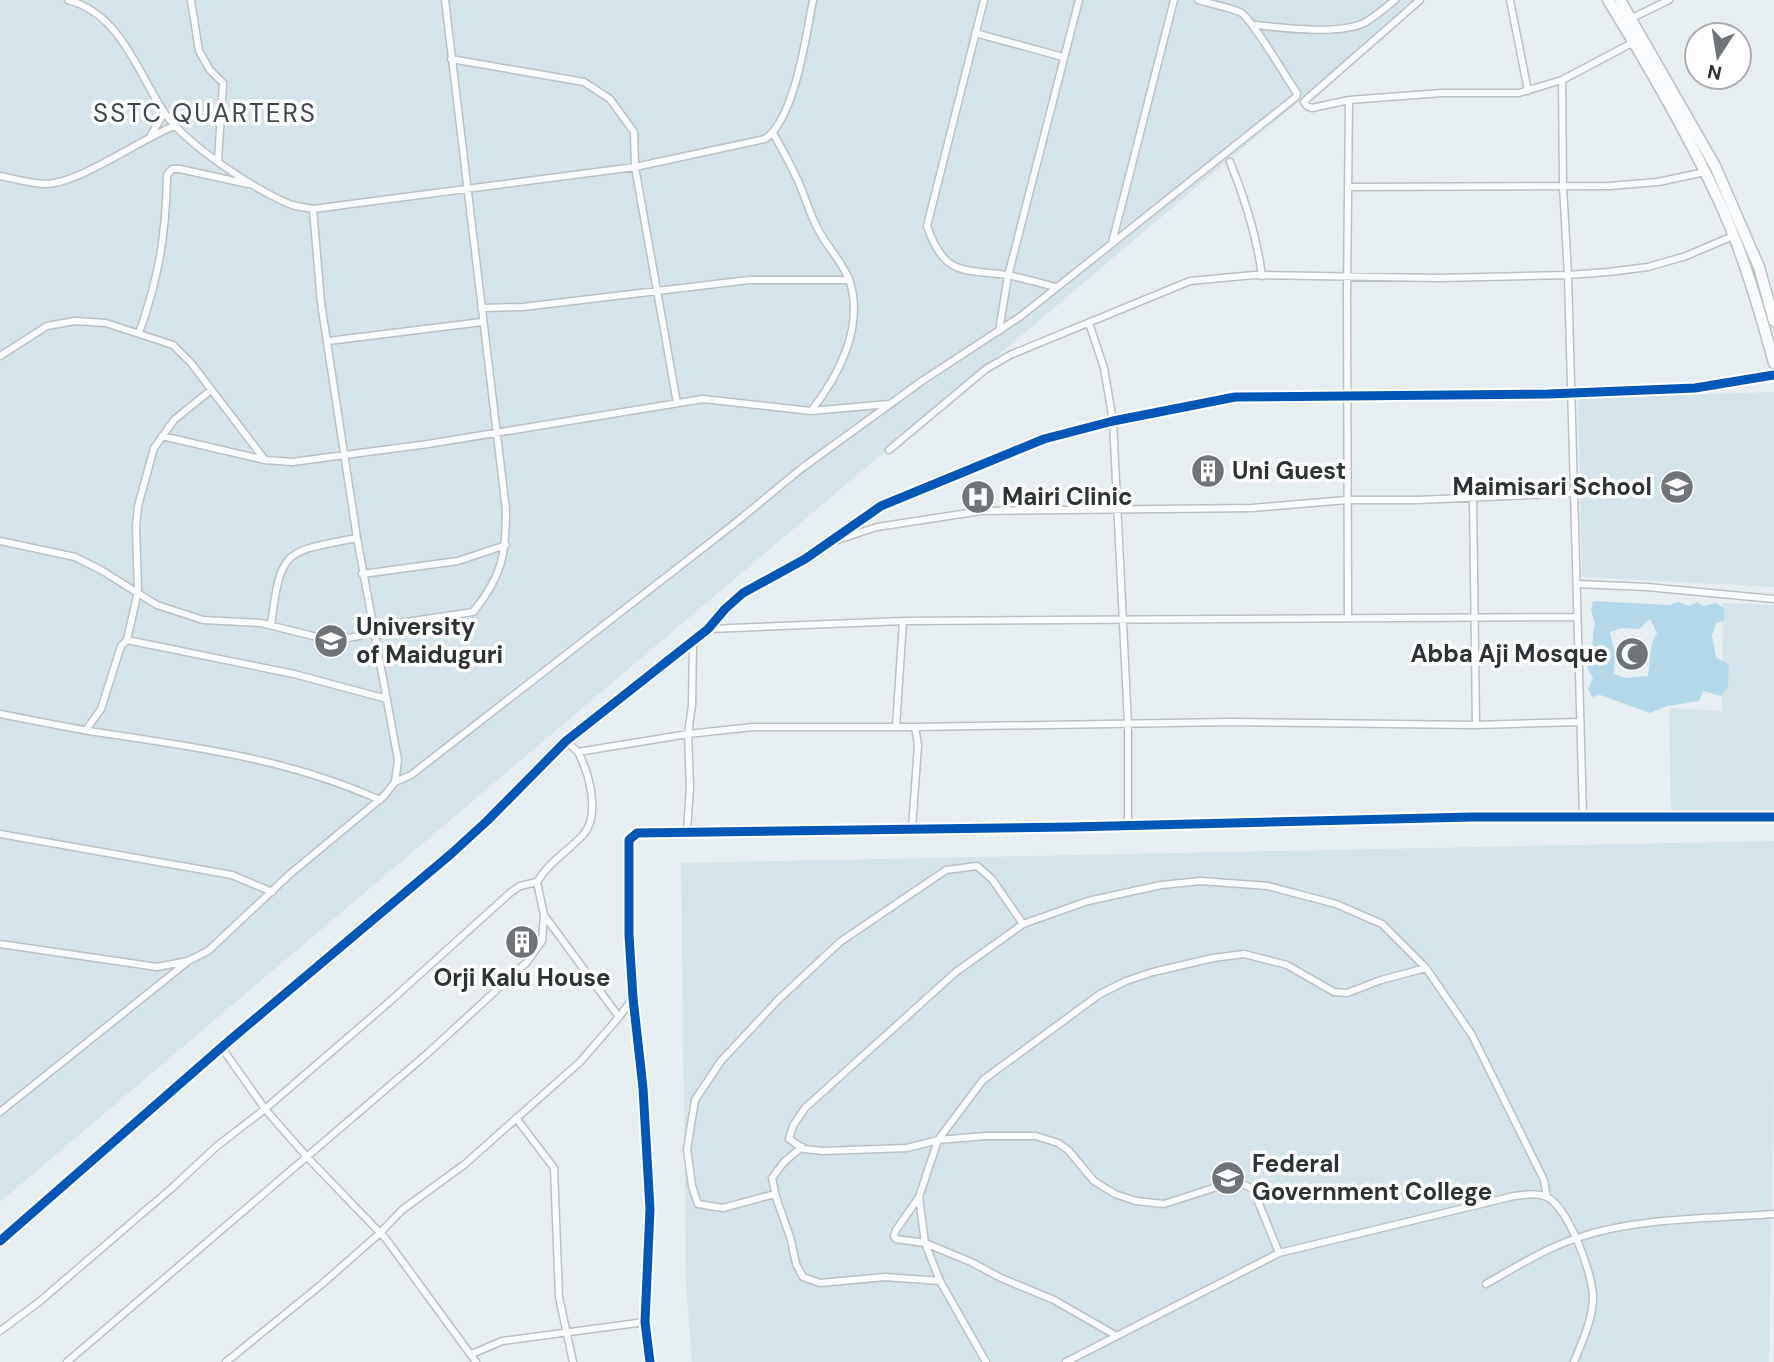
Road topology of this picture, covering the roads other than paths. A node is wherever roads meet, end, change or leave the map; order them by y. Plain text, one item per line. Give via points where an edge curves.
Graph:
1 (68, 0) edge
2 (191, 0) edge
3 (445, 0) edge
4 (813, 0) edge
5 (984, 0) edge
6 (1079, 0) edge
7 (1174, 0) edge
8 (1198, 0) edge
9 (1395, 0) edge
10 (1420, 0) edge
11 (1510, 0) edge
12 (1608, 0) edge
13 (1620, 0) edge
14 (1669, 0) edge
15 (1627, 21) junction
16 (1255, 25) junction
17 (975, 33) junction
18 (1634, 42) junction
19 (1063, 57) junction
20 (451, 59) junction
21 (1562, 80) junction
22 (1528, 90) junction
23 (1349, 100) junction
24 (164, 113) junction
25 (174, 126) junction
26 (773, 134) junction
27 (151, 135) junction
28 (1695, 141) junction
29 (218, 160) junction
30 (1230, 163) dead end
31 (635, 167) junction
32 (1705, 172) junction
33 (0, 176) edge
34 (251, 185) junction
35 (1563, 186) junction
36 (1348, 187) junction
37 (469, 189) junction
38 (313, 209) junction
39 (1733, 236) junction
40 (1112, 243) junction
41 (1008, 275) junction
42 (1568, 275) junction
43 (1262, 276) junction
44 (1347, 276) junction
45 (849, 280) junction
46 (1055, 287) junction
47 (658, 289) junction
48 (481, 308) junction
49 (1774, 321) edge
50 (482, 322) junction
51 (1089, 323) junction
52 (139, 332) junction
53 (999, 332) junction
54 (328, 341) junction
55 (0, 356) edge
56 (1774, 363) edge
57 (1774, 375) edge
58 (211, 390) junction
59 (1571, 393) junction
60 (1348, 395) junction
61 (677, 403) junction
62 (891, 404) junction
63 (811, 411) junction
64 (1113, 421) junction
65 (498, 433) junction
66 (162, 436) junction
67 (889, 450) dead end
68 (345, 455) junction
69 (265, 460) junction
70 (1574, 493) junction
71 (1473, 498) junction
72 (1347, 500) junction
73 (1119, 511) junction
74 (357, 538) junction
75 (0, 541) edge
76 (829, 542) junction
77 (506, 545) junction
78 (362, 574) junction
79 (1577, 584) junction
80 (138, 591) junction
81 (1774, 599) edge
82 (1577, 617) junction
83 (1348, 618) junction
84 (1122, 620) junction
85 (1476, 620) junction
86 (903, 621) junction
87 (271, 625) junction
88 (373, 627) junction
89 (708, 629) junction
90 (127, 640) junction
91 (693, 640) junction
92 (387, 699) junction
93 (0, 714) edge
94 (1580, 722) junction
95 (1128, 724) junction
96 (1476, 725) junction
97 (896, 727) junction
98 (915, 727) junction
99 (86, 730) junction
100 (688, 734) junction
101 (566, 741) junction
102 (578, 752) junction
103 (395, 782) junction
104 (380, 800) junction
105 (1583, 816) junction
106 (1774, 817) edge
107 (1128, 825) junction
108 (912, 829) junction
109 (687, 831) junction
110 (0, 834) edge
111 (537, 882) junction
112 (272, 892) junction
113 (544, 915) junction
114 (1024, 924) junction
115 (0, 944) edge
116 (188, 961) junction
117 (1426, 968) junction
118 (633, 998) junction
119 (620, 1017) junction
120 (222, 1048) junction
121 (265, 1109) junction
122 (0, 1112) edge
123 (516, 1118) junction
124 (938, 1140) junction
125 (802, 1147) junction
126 (307, 1157) junction
127 (775, 1194) junction
128 (919, 1197) junction
129 (1547, 1197) junction
130 (1774, 1214) edge
131 (380, 1233) junction
132 (1575, 1239) junction
133 (0, 1241) edge
134 (925, 1243) junction
135 (1279, 1253) junction
136 (940, 1280) junction
137 (1486, 1284) dead end
138 (645, 1322) junction
139 (0, 1331) edge
140 (565, 1334) junction
141 (1115, 1335) junction
142 (472, 1354) junction
143 (67, 1362) edge
144 (226, 1362) edge
145 (476, 1362) edge
146 (573, 1362) edge
147 (650, 1362) edge
148 (986, 1362) edge
149 (1066, 1362) edge
150 (1574, 1362) edge

1 - 24 street via 113,29
2 - 29 street via 199,51 223,83
3 - 20 street
4 - 26 street via 792,96
5 - 17 street
6 - 19 street
7 - 40 street
8 - 16 street via 1241,12
9 - 16 street via 1352,27
10 - 23 street via 1304,102 1312,107
11 - 22 street
12 - 15 highway
13 - 15 highway
14 - 15 street
15 - 18 highway
15 - 28 highway
16 - 40 street via 1296,97
17 - 19 street
17 - 41 street via 927,226 934,246 952,265 969,272
18 - 21 street
18 - 28 highway
19 - 41 street
20 - 31 street via 584,82 610,99 635,132
20 - 37 street
21 - 22 street
21 - 35 street
22 - 23 street
23 - 36 street
24 - 25 street
24 - 27 street
25 - 27 street
25 - 29 street
26 - 31 street
26 - 45 street via 818,229
27 - 33 street via 70,180 45,184
28 - 32 highway
28 - 49 highway via 1714,166 1755,257
29 - 34 street
30 - 43 street via 1259,251
31 - 37 street
31 - 47 street
32 - 35 street via 1658,182
32 - 39 highway
34 - 38 street via 287,204
34 - 52 street via 180,169 167,175 164,244
35 - 36 street
35 - 42 street
36 - 44 street
37 - 38 street
37 - 48 street
38 - 54 street
39 - 42 street via 1648,267
39 - 56 highway
40 - 46 street
41 - 46 street
41 - 53 street
42 - 44 street
42 - 59 street
43 - 44 street
43 - 51 street via 1190,281
44 - 60 street
45 - 47 street via 749,280
45 - 63 street via 854,313 846,350 838,373
46 - 53 street
47 - 48 street
47 - 61 street
48 - 50 street
50 - 54 street
50 - 65 street
51 - 64 street via 1104,368
51 - 67 street via 986,369
52 - 55 street via 106,323 47,326
52 - 58 street via 173,345
53 - 62 street
54 - 68 street
57 - 59 street via 1695,388
58 - 66 street
58 - 69 street
59 - 60 street
59 - 70 street
60 - 64 street via 1235,397
60 - 72 street
61 - 63 street via 715,400
61 - 65 street
62 - 63 street
62 - 103 street via 802,468 411,775
64 - 73 street
64 - 76 street via 1044,439 881,506
65 - 68 street
65 - 77 street
66 - 69 street
66 - 80 street via 138,506
68 - 69 street via 292,462
68 - 74 street
70 - 71 street
70 - 79 street
71 - 72 street
71 - 85 street
72 - 73 street
72 - 83 street
73 - 76 street via 981,511 877,527
73 - 84 street
74 - 78 street
74 - 87 street via 294,553 283,565
75 - 80 street via 75,557
76 - 89 street via 743,593
77 - 78 street via 458,561
77 - 88 street via 502,566 473,612
78 - 88 street
79 - 81 street
79 - 82 street
80 - 87 street via 157,605 203,620
80 - 90 street
82 - 85 street
82 - 94 street
83 - 84 street
83 - 85 street
84 - 86 street
84 - 95 street
85 - 96 street
86 - 89 street
86 - 97 street
87 - 88 street via 342,639
88 - 92 street
89 - 91 street
90 - 92 street via 294,674
90 - 99 street via 101,709
91 - 100 street
91 - 101 street
92 - 103 street via 398,760
93 - 99 street
94 - 96 street
94 - 105 street
95 - 96 street
95 - 98 street
95 - 107 street
97 - 98 street
97 - 100 street via 753,727
98 - 108 street via 918,746
99 - 104 street via 222,751 312,772
100 - 102 street
100 - 109 street
101 - 102 street
101 - 120 street via 460,846
102 - 111 street via 587,768 593,813 585,833 545,868
103 - 104 street
104 - 112 street
105 - 106 street
105 - 107 street
107 - 108 street
108 - 109 street
109 - 118 street via 637,833 629,840
110 - 112 street via 232,875
111 - 113 street
111 - 121 street via 510,892
112 - 116 street via 208,951
113 - 119 street
113 - 126 street via 542,941 527,962
114 - 117 street via 1088,901 1161,885 1201,881 1268,886 1336,904 1382,924
114 - 125 street via 956,972 805,1108 789,1139
114 - 127 street via 977,866 946,870 840,942 721,1061 695,1100 687,1150 698,1204 723,1208
115 - 116 street via 157,967
116 - 122 street
117 - 124 street via 1347,993 1334,992 1287,965 1244,954 1126,981 1100,994 983,1080
117 - 129 street via 1472,1035 1508,1102 1544,1180
118 - 119 street
118 - 138 street via 650,1209
119 - 123 street via 580,1062
120 - 121 street
120 - 133 street
121 - 126 street
121 - 139 street
123 - 131 street
123 - 140 street via 554,1168 559,1297
124 - 125 street via 879,1150
124 - 128 street
124 - 135 street via 1035,1136 1068,1150 1094,1181 1115,1194 1149,1204 1240,1183 1253,1189
125 - 127 street via 772,1178
126 - 131 street
126 - 143 street
127 - 136 street via 803,1277 820,1283 885,1277
128 - 134 street
128 - 134 street via 894,1236
129 - 132 street via 1567,1218
129 - 135 street via 1514,1196
130 - 132 street via 1655,1222
131 - 142 street
131 - 144 street
132 - 137 street
132 - 150 street via 1589,1269 1593,1301
134 - 136 street
134 - 141 street via 1054,1300
135 - 141 street
136 - 148 street
138 - 140 street
138 - 147 street
140 - 142 street via 502,1341
140 - 146 street
141 - 149 street
142 - 145 street

